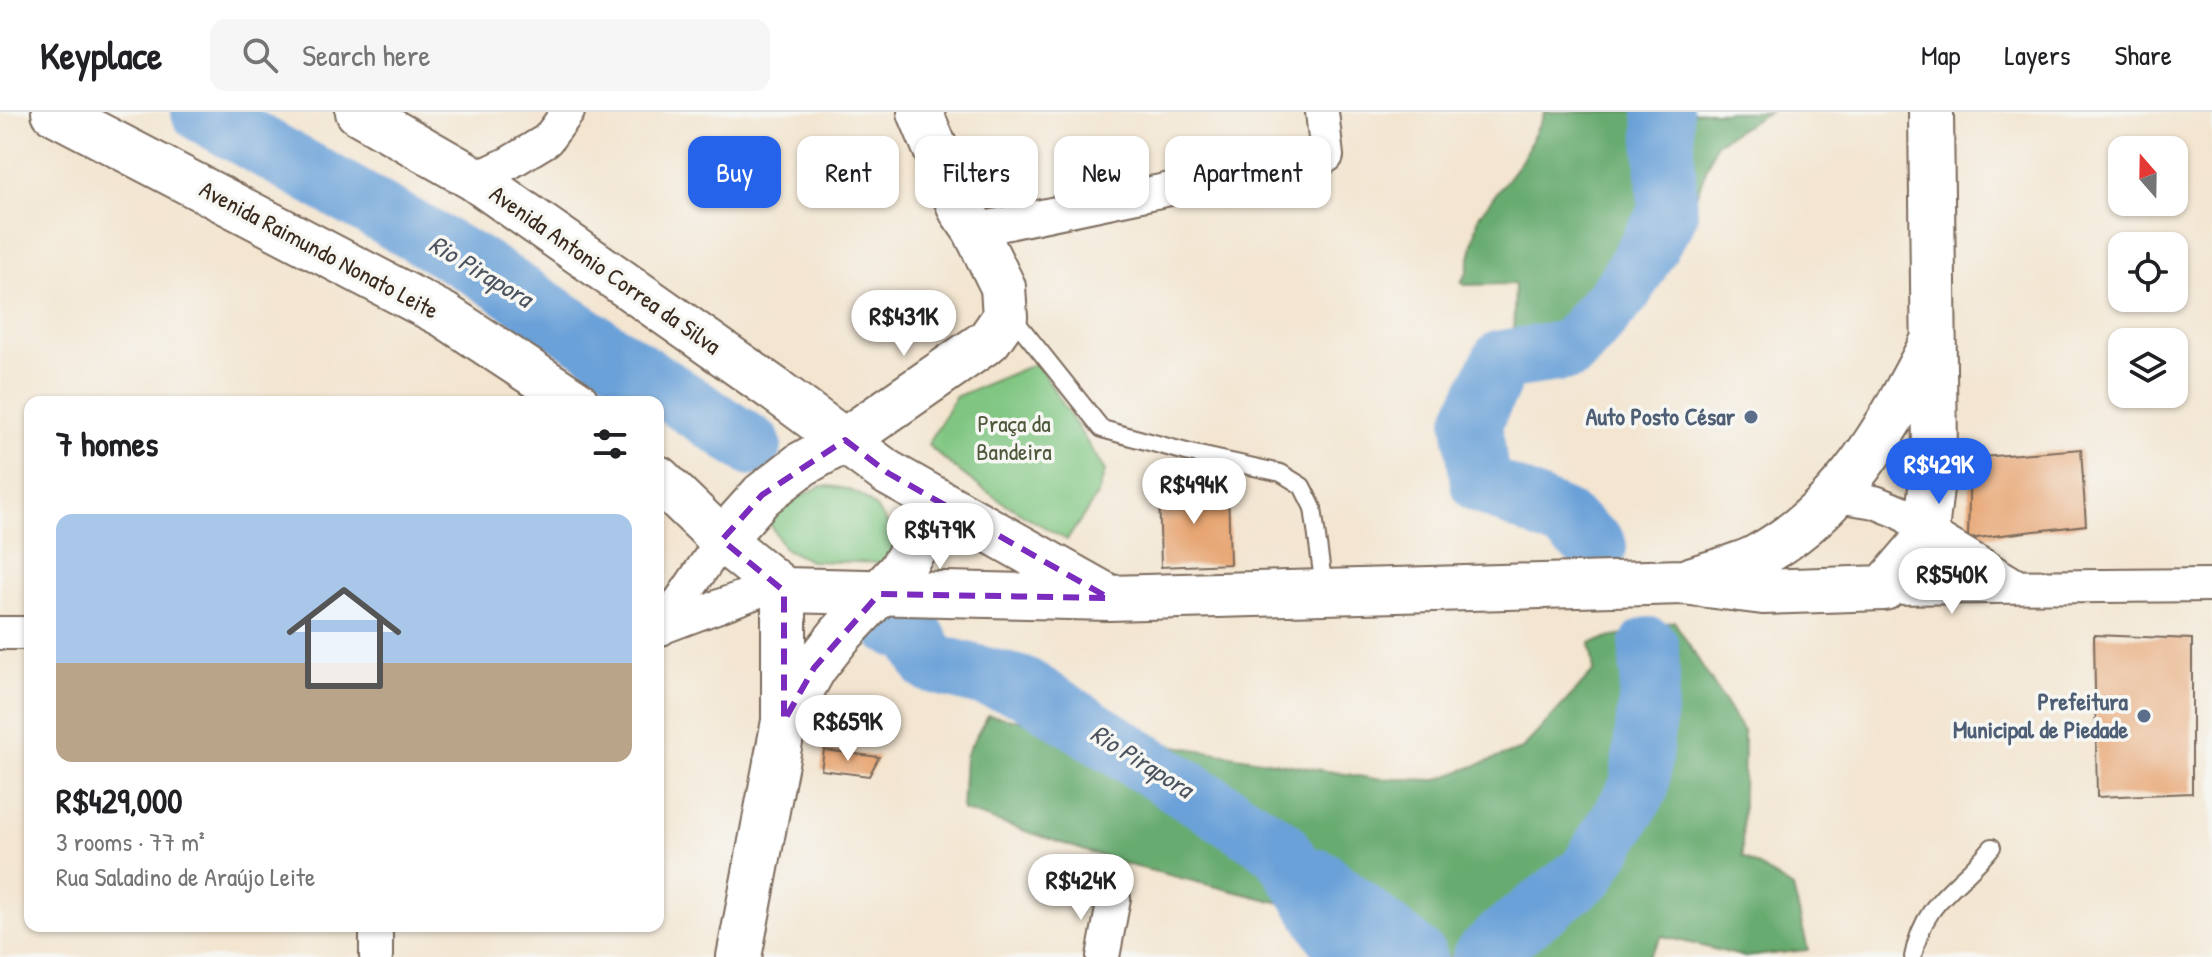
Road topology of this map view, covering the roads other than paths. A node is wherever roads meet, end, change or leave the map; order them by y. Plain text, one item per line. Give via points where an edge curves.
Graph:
1 (54, 112) edge
2 (358, 112) edge
3 (568, 112) edge
4 (920, 112) edge
5 (1322, 112) edge
6 (1931, 112) edge
7 (475, 179) junction
8 (975, 230) junction
9 (1004, 311) junction
10 (1934, 339) junction
11 (567, 396) edge
12 (845, 440) junction
13 (664, 484) edge
14 (1837, 496) junction
15 (942, 504) junction
16 (1926, 531) junction
17 (722, 540) junction
18 (1683, 582) junction
19 (2212, 585) edge
20 (2017, 586) junction
21 (780, 587) junction
22 (1884, 588) junction
23 (1324, 590) junction
24 (879, 594) junction
25 (1109, 598) junction
26 (664, 623) edge
27 (664, 628) edge
28 (0, 633) edge
29 (24, 633) edge
30 (784, 721) junction
31 (1992, 847) dead end
32 (1114, 898) dead end
33 (376, 932) edge
34 (376, 957) edge
35 (739, 957) edge
36 (1103, 957) edge
37 (1913, 957) edge

1 - 11 main road, Avenida Raimundo Nonato Leite via 444,315
2 - 7 main road, Avenida Antonio Correa da Silva
3 - 7 street via 547,140
4 - 8 main road via 961,210
5 - 8 street via 1327,156
6 - 10 main road
7 - 12 main road, Avenida Antonio Correa da Silva
8 - 9 main road via 1003,287
9 - 12 main road via 989,340
9 - 23 lane via 1102,429 1281,473 1302,486 1313,508
10 - 14 main road via 1886,430
10 - 16 main road via 1935,454
12 - 15 main road
12 - 17 main road via 762,495
13 - 17 main road
14 - 16 street via 1875,502
14 - 18 main road via 1756,558
15 - 24 main road
15 - 25 main road
16 - 20 street
16 - 22 main road
17 - 21 main road
17 - 26 street
18 - 22 main road via 1763,592
18 - 23 main road
19 - 20 street
20 - 22 street
21 - 24 main road
21 - 27 street
21 - 30 main road
23 - 25 main road
24 - 25 main road
24 - 30 main road via 814,668
28 - 29 street
30 - 35 main road
31 - 37 lane via 1936,902 1917,936
32 - 36 street
33 - 34 street

